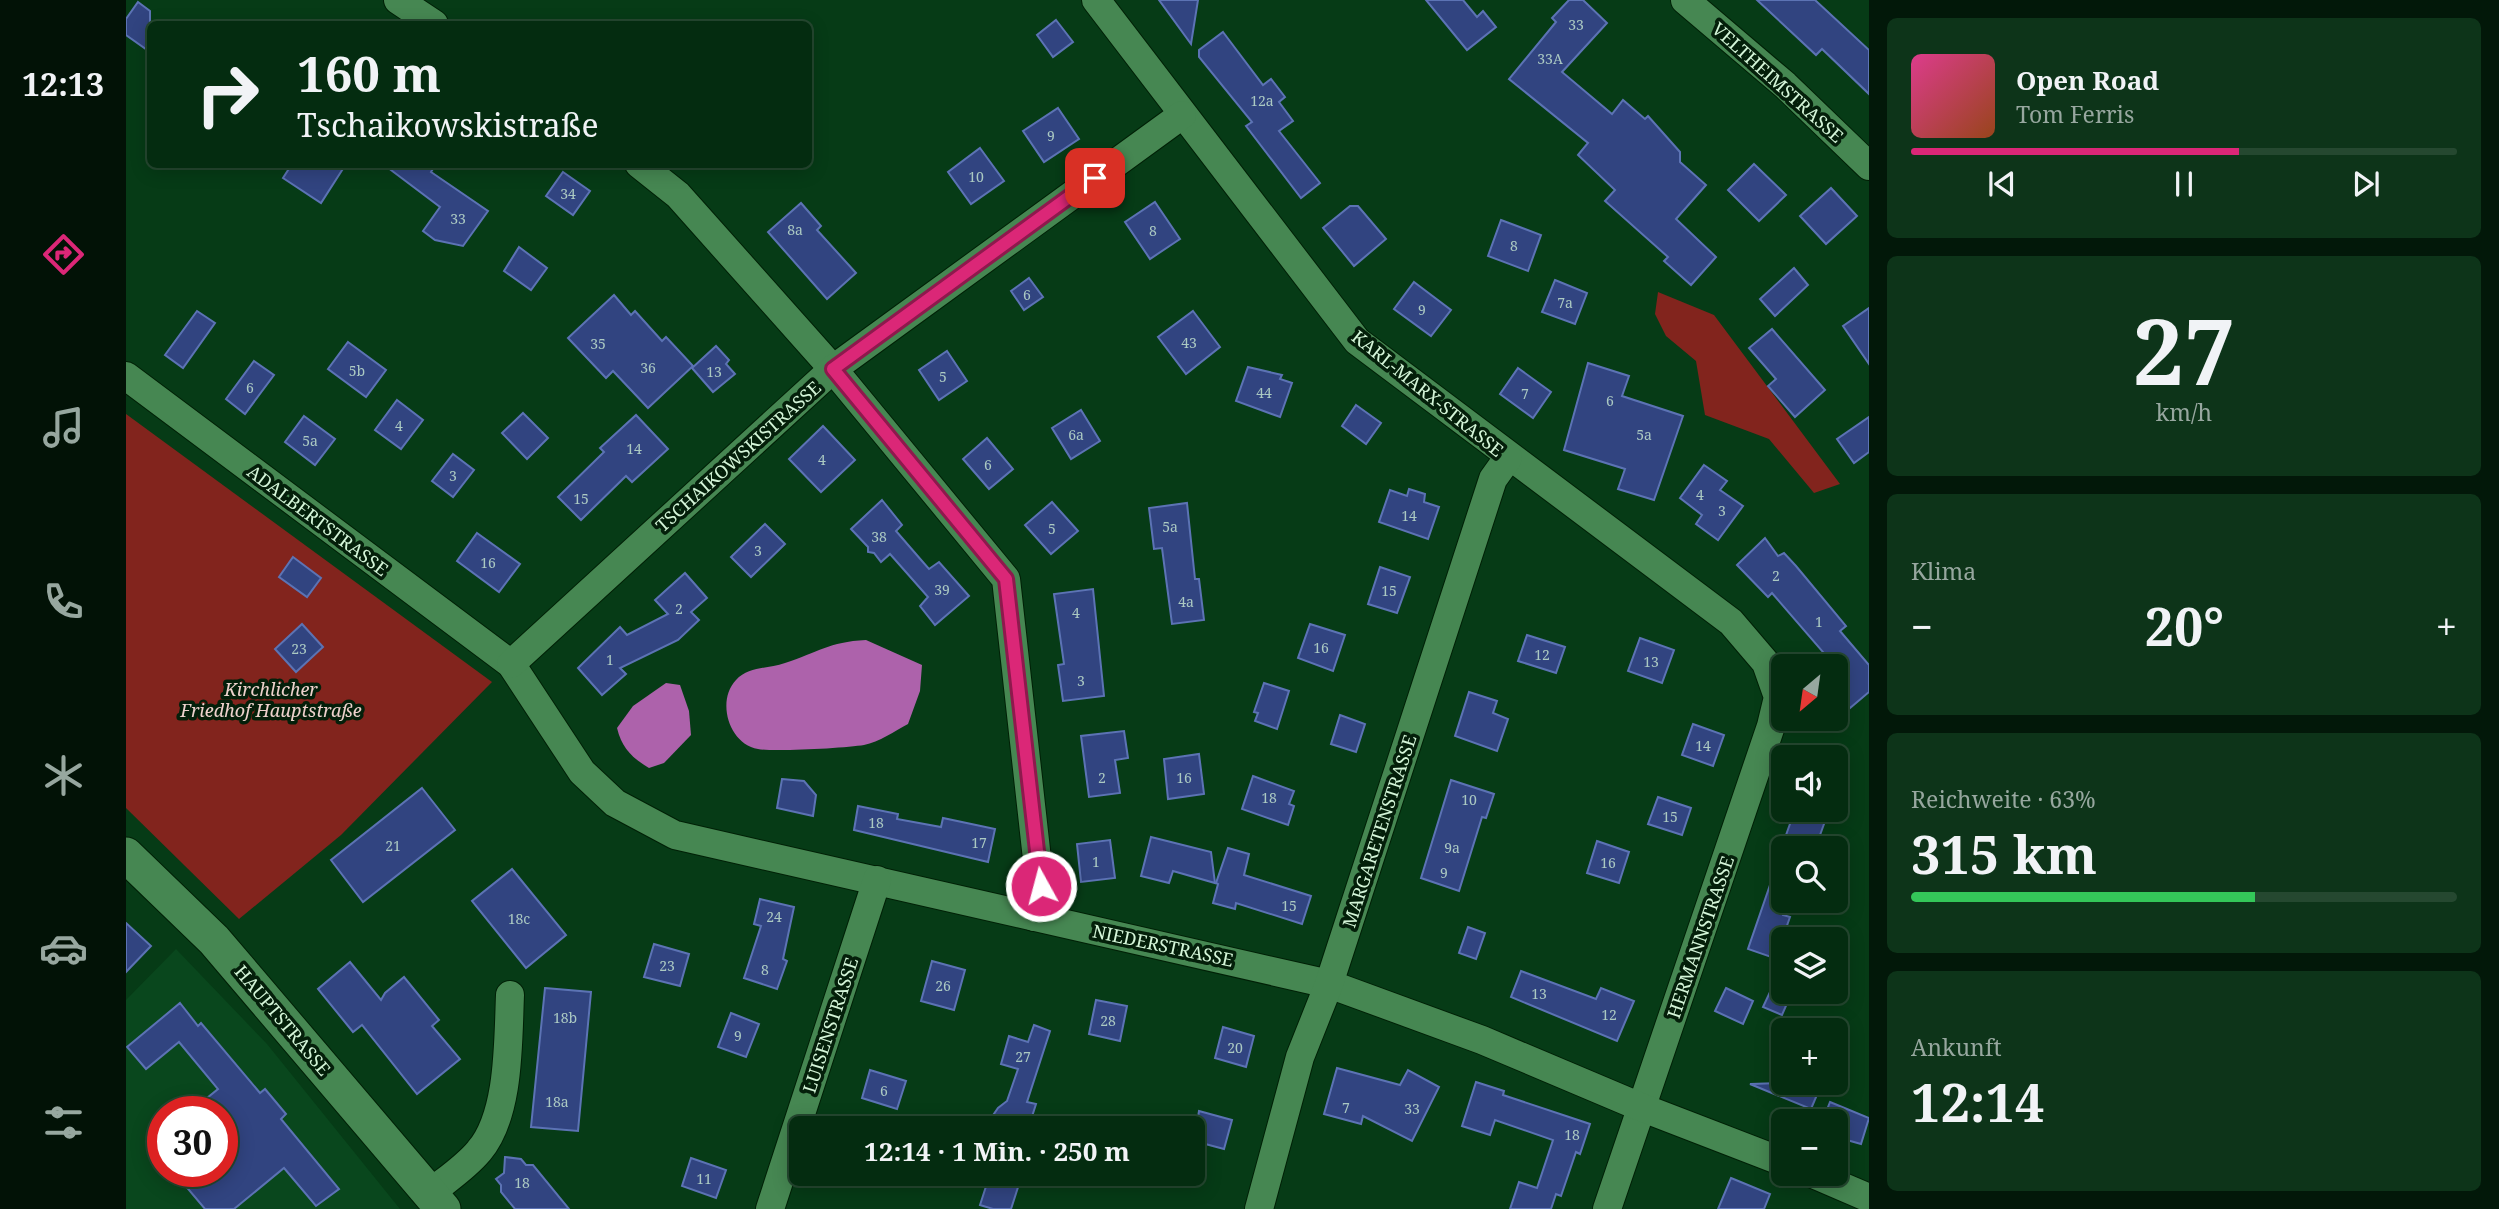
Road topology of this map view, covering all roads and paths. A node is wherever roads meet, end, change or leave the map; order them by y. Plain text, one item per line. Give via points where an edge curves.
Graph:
1 (398, 0) edge
2 (1096, 0) edge
3 (1685, 0) edge
4 (430, 21) edge
5 (1182, 115) junction
6 (1869, 166) edge
7 (644, 168) edge
8 (833, 369) junction
9 (126, 376) edge
10 (1508, 458) junction
11 (1766, 663) joint
12 (511, 664) junction
13 (126, 855) edge
14 (877, 880) junction
15 (1034, 917) junction
16 (1329, 984) junction
17 (510, 995) dead end
18 (1643, 1108) junction
19 (1771, 1157) edge
20 (1841, 1186) edge
21 (1869, 1198) edge
22 (437, 1201) edge
23 (770, 1209) edge
24 (1259, 1209) edge
25 (1607, 1209) edge

1 - 4 street
2 - 5 street, KARL-MARX-STRASSE
3 - 6 street, VELTHEIMSTRASSE via 1785,85
5 - 8 street, TSCHAIKOWSKISTRASSE
5 - 10 street, KARL-MARX-STRASSE via 1357,341
7 - 8 street via 678,195
8 - 12 street, TSCHAIKOWSKISTRASSE
8 - 15 street via 1006,579 1041,886
9 - 12 street, ADALBERTSTRASSE
10 - 11 street, KARL-MARX-STRASSE via 1731,622
10 - 16 street, MARGARETENSTRASSE via 1493,479
11 - 18 street, HERMANNSTRASSE via 1777,697 1771,726
12 - 14 street, NIEDERSTRASSE via 582,772 615,803 644,821 675,835
13 - 22 street, HAUPTSTRASSE via 214,940
14 - 15 street, NIEDERSTRASSE
14 - 23 street, LUISENSTRASSE
15 - 16 street, NIEDERSTRASSE
16 - 18 street, NIEDERSTRASSE
16 - 24 street, MARGARETENSTRASSE via 1300,1057
17 - 22 street, HAUPTSTRASSE via 493,1133
18 - 19 street, NIEDERSTRASSE
18 - 25 street, HERMANNSTRASSE
20 - 21 street

